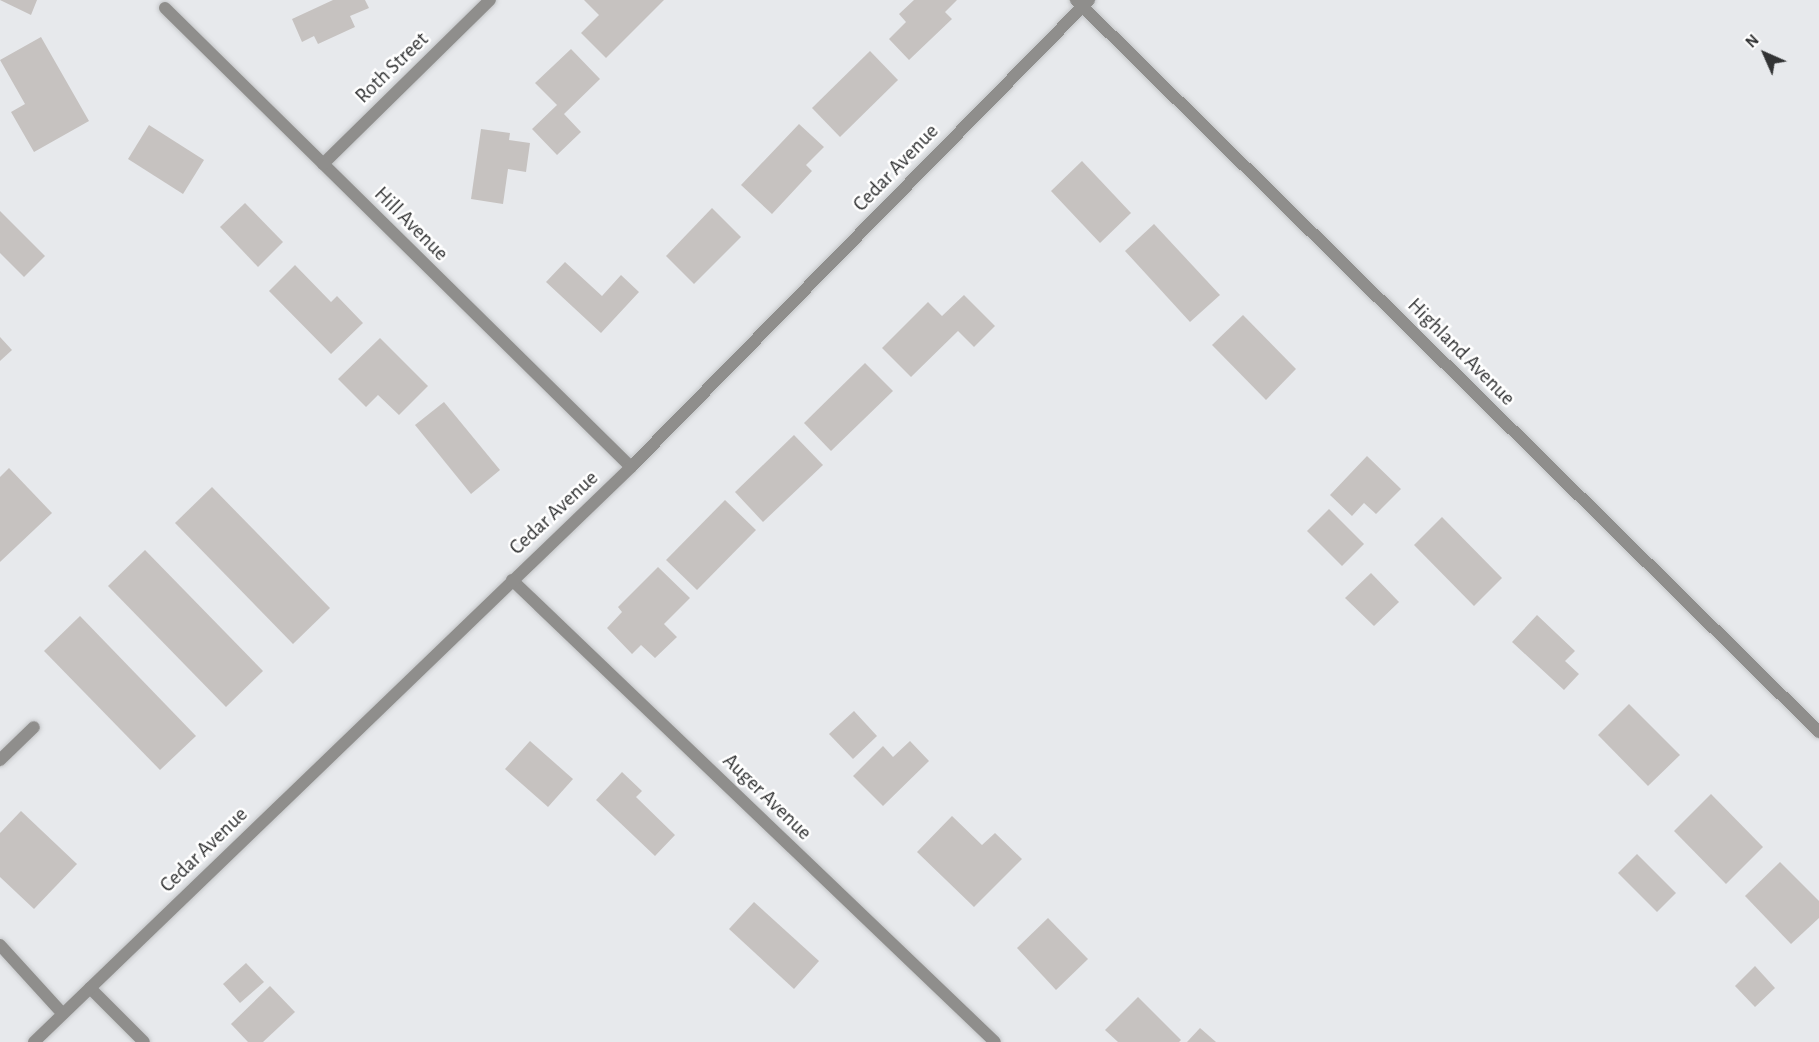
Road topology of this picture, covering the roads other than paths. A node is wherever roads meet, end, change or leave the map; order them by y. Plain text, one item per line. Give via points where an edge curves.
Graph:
1 (490, 0) edge
2 (1082, 2) edge
3 (165, 8) dead end
4 (323, 164) junction
5 (630, 467) junction
6 (512, 580) junction
7 (34, 727) dead end
8 (1819, 732) edge
9 (0, 760) edge
10 (0, 945) edge
11 (90, 988) junction
12 (63, 1014) junction
13 (34, 1042) edge
14 (144, 1042) edge
15 (994, 1042) edge

1 - 4 street, Roth Street
2 - 5 street, Cedar Avenue
2 - 8 street, Highland Avenue
3 - 4 street, Hill Avenue
4 - 5 street, Hill Avenue
5 - 6 street, Cedar Avenue
6 - 11 street, Cedar Avenue
6 - 15 street, Auger Avenue
7 - 9 street
10 - 12 street
11 - 12 street, Cedar Avenue
11 - 14 street
12 - 13 street, Cedar Avenue

